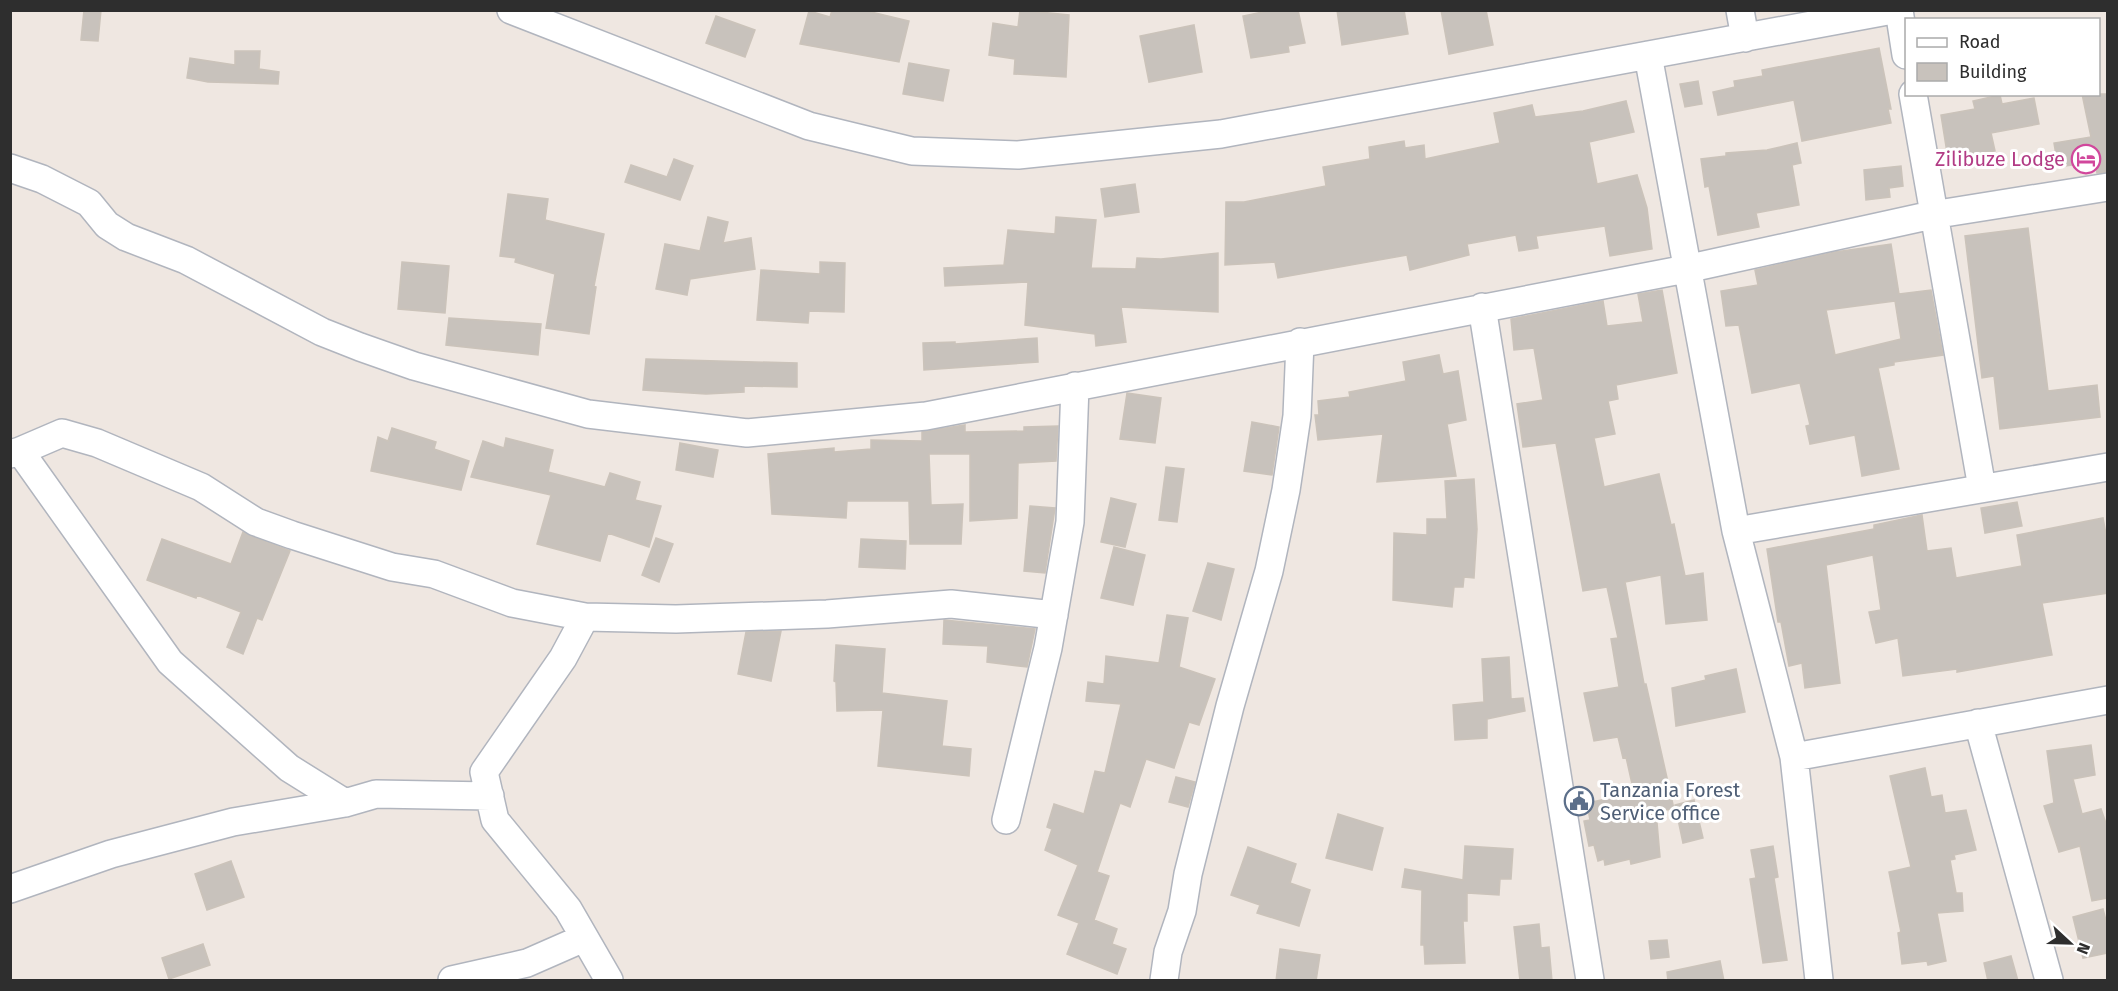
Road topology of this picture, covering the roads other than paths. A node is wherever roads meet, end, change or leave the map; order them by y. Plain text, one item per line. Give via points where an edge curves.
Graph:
1 (511, 10) edge
2 (1740, 10) edge
3 (1893, 10) edge
4 (1899, 10) edge
5 (1745, 38) junction
6 (1905, 49) edge
7 (1648, 55) junction
8 (1913, 96) edge
9 (10, 168) edge
10 (2108, 187) edge
11 (1932, 215) junction
12 (1686, 269) junction
13 (1482, 307) junction
14 (1300, 342) junction
15 (1076, 386) junction
16 (15, 453) edge
17 (2108, 466) edge
18 (1982, 488) junction
19 (1737, 531) junction
20 (1054, 615) junction
21 (585, 617) junction
22 (2108, 699) edge
23 (1978, 723) junction
24 (1794, 757) junction
25 (490, 796) junction
26 (345, 803) junction
27 (1006, 820) dead end
28 (10, 889) edge
29 (584, 938) junction
30 (452, 981) edge
31 (609, 981) edge
32 (1164, 981) edge
33 (1590, 981) edge
34 (1819, 981) edge
35 (2049, 981) edge

1 - 7 street via 809,126 912,151 983,154 1018,155 1221,134
2 - 5 street
3 - 5 street
4 - 6 street
5 - 7 street
7 - 12 street
8 - 11 street
9 - 15 street via 89,203 107,225 126,237 186,260 322,332 414,366 588,414 747,432 926,416
10 - 11 street
11 - 12 street
11 - 18 street
12 - 13 street
12 - 19 street
13 - 14 street
13 - 33 street
14 - 15 street
14 - 32 street via 1297,416 1269,571 1230,706
15 - 20 street via 1070,522
16 - 21 street via 62,432 201,487 256,522 292,535 392,567 434,574 512,603
16 - 26 street via 170,662 289,768
17 - 18 street
18 - 19 street
19 - 24 street
20 - 21 street via 951,604 676,619
20 - 27 street
21 - 25 street via 563,658 484,772
22 - 23 street
23 - 24 street
23 - 35 street
24 - 34 street
25 - 26 street via 376,794
25 - 29 street via 495,820 568,909
26 - 28 street via 233,822 111,854
29 - 30 street via 526,963
29 - 31 street

